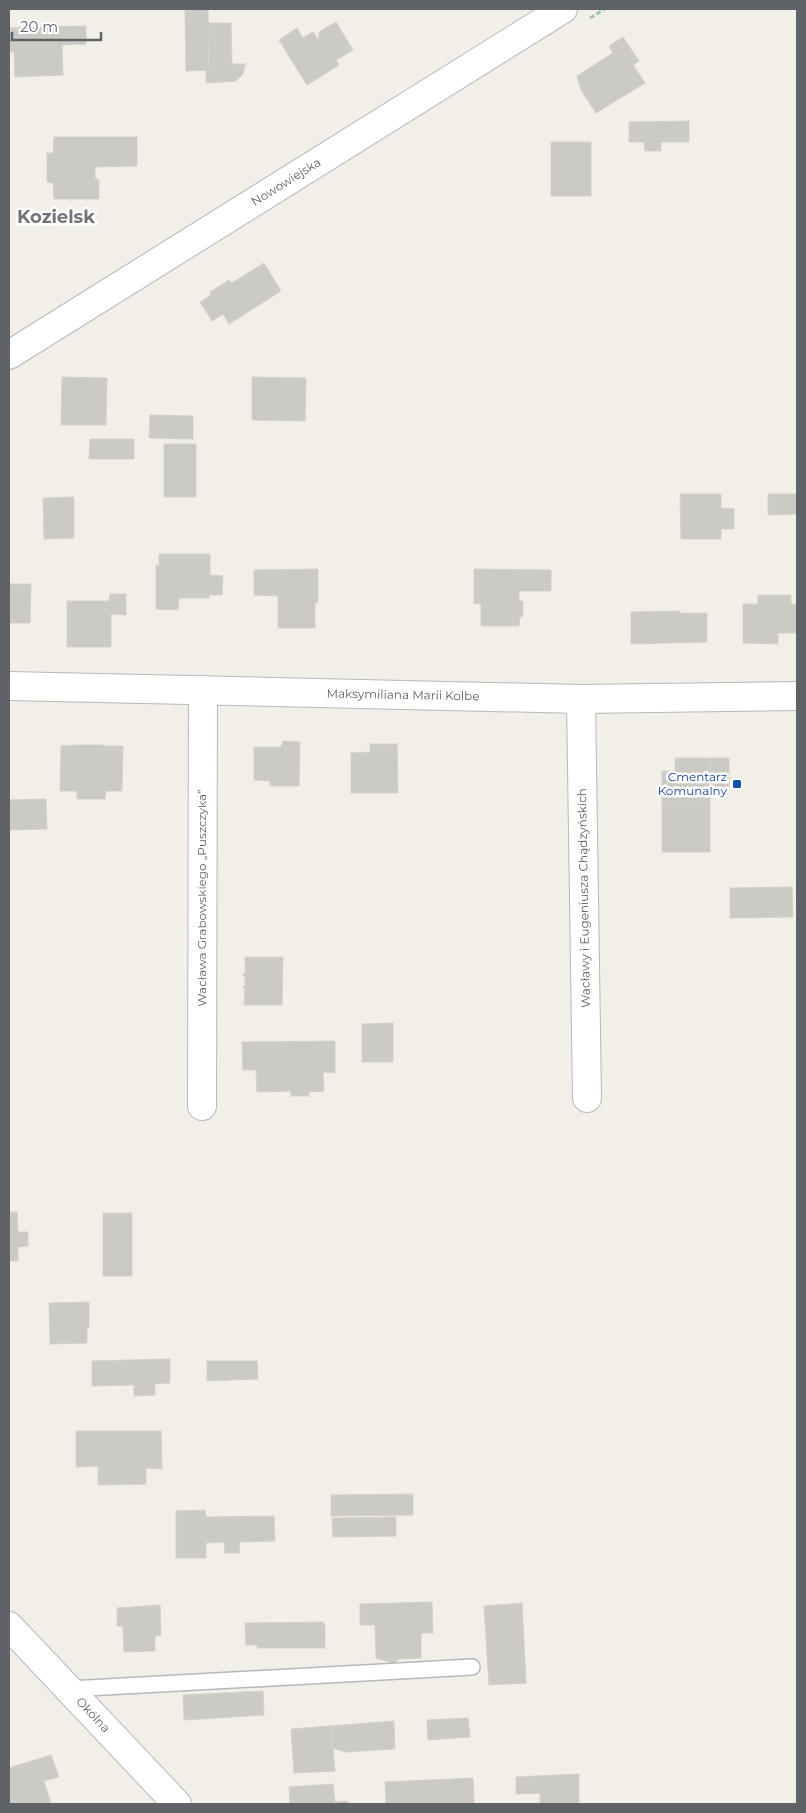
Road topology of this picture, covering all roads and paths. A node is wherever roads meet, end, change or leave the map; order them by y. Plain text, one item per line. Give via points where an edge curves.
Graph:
1 (563, 9) edge
2 (9, 355) edge
3 (9, 686) edge
4 (203, 690) junction
5 (797, 696) edge
6 (581, 699) junction
7 (587, 1098) dead end
8 (202, 1106) dead end
9 (9, 1626) edge
10 (472, 1667) dead end
11 (69, 1688) junction
12 (177, 1804) edge

1 - 2 street, Nowowiejska
3 - 4 street, Maksymiliana Marii Kolbe
4 - 6 street, Maksymiliana Marii Kolbe
4 - 8 street, Wacława Grabowskiego „Puszczyka”
5 - 6 street, Maksymiliana Marii Kolbe
6 - 7 street, Wacławy i Eugeniusza Chądzyńskich
9 - 11 street, Okólna
10 - 11 lane
11 - 12 street, Okólna

